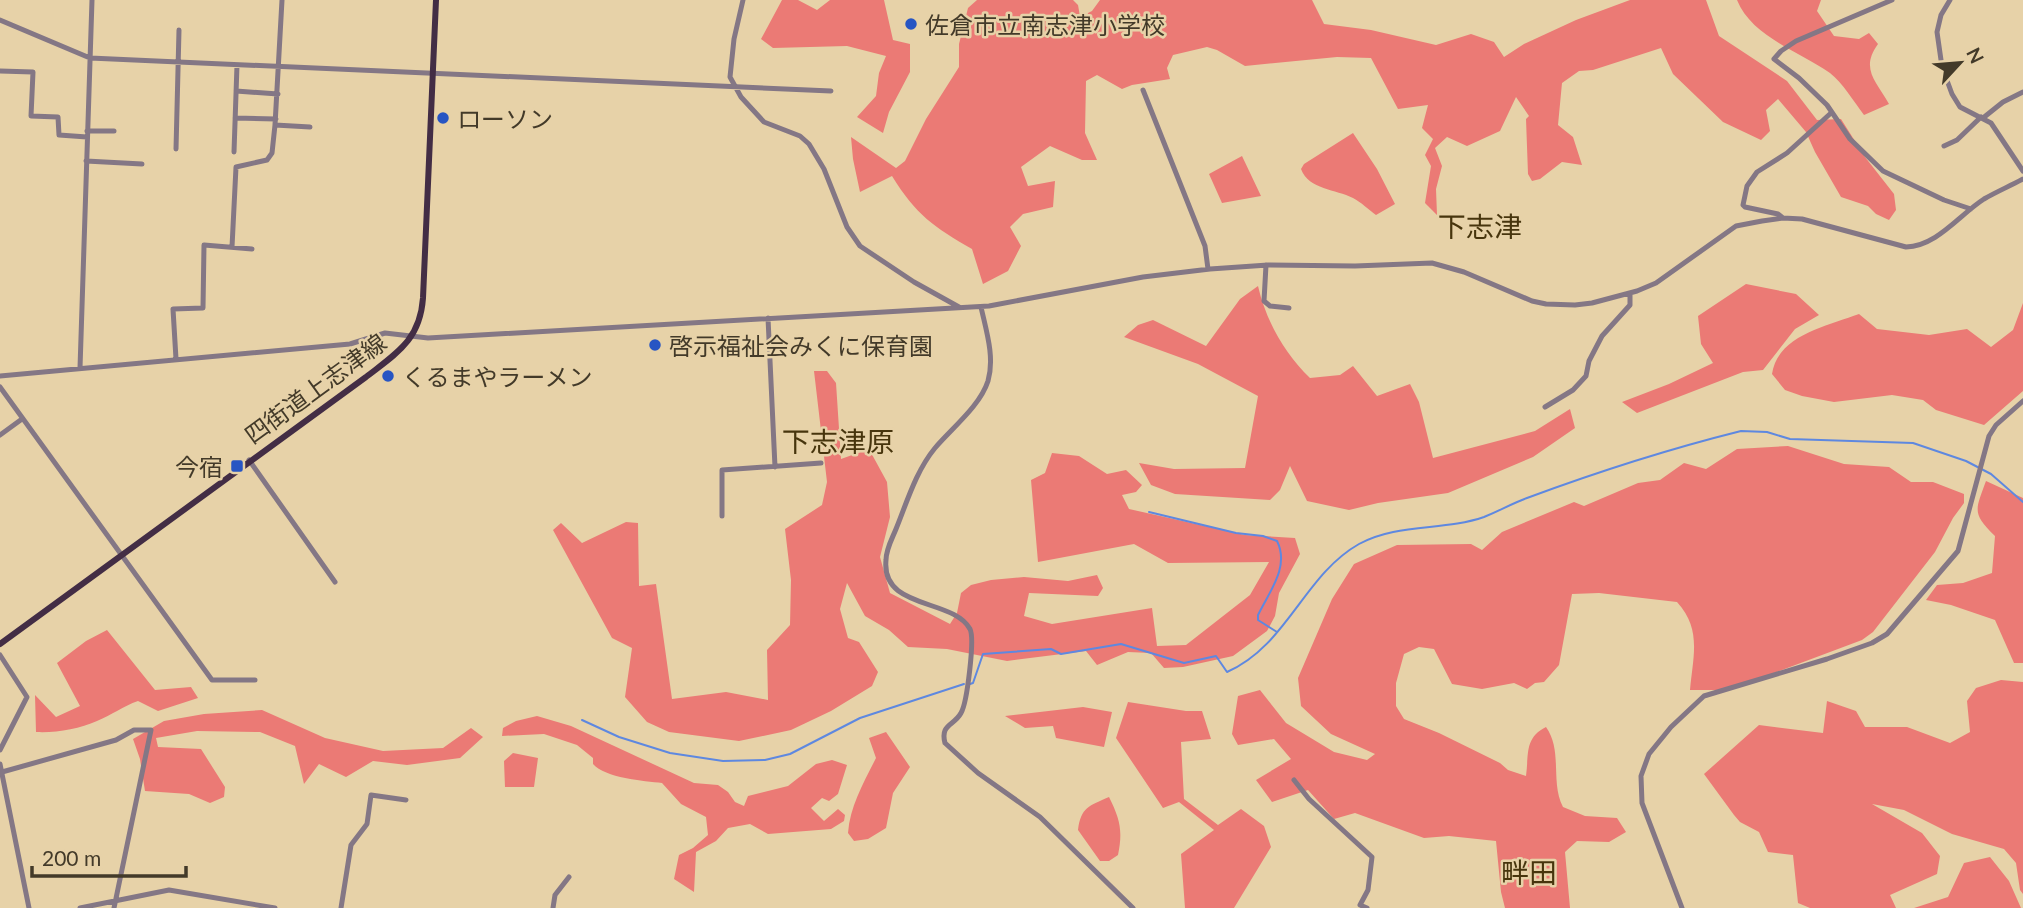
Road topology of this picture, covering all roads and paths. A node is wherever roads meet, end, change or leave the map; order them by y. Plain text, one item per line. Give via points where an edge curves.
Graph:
1 (92, 0) edge
2 (282, 0) edge
3 (436, 0) edge
4 (743, 0) edge
5 (1892, 0) edge
6 (1950, 0) edge
7 (0, 20) edge
8 (179, 30) dead end
9 (90, 58) junction
10 (179, 63) junction
11 (237, 65) junction
12 (279, 67) junction
13 (0, 71) edge
14 (433, 74) junction
15 (734, 87) junction
16 (1143, 90) dead end
17 (236, 91) junction
18 (831, 91) dead end
19 (2023, 92) edge
20 (278, 94) junction
21 (1831, 113) junction
22 (1982, 117) junction
23 (235, 118) junction
24 (276, 122) junction
25 (310, 127) dead end
26 (114, 131) dead end
27 (87, 134) junction
28 (1944, 146) dead end
29 (176, 149) dead end
30 (234, 152) dead end
31 (86, 161) junction
32 (142, 164) dead end
33 (2023, 171) edge
34 (2023, 179) edge
35 (1971, 209) junction
36 (1783, 218) junction
37 (232, 247) junction
38 (252, 249) dead end
39 (1266, 265) junction
40 (1208, 269) junction
41 (1630, 293) junction
42 (981, 307) junction
43 (961, 308) junction
44 (1289, 308) dead end
45 (768, 318) junction
46 (413, 336) junction
47 (176, 359) junction
48 (80, 368) junction
49 (0, 376) edge
50 (0, 387) edge
51 (2023, 401) edge
52 (1545, 407) dead end
53 (22, 419) junction
54 (0, 435) edge
55 (249, 460) junction
56 (821, 463) dead end
57 (775, 467) junction
58 (722, 516) dead end
59 (122, 555) junction
60 (335, 582) dead end
61 (0, 644) edge
62 (0, 655) edge
63 (255, 680) dead end
64 (0, 750) edge
65 (0, 764) edge
66 (2, 772) edge
67 (1294, 780) dead end
68 (406, 800) dead end
69 (569, 877) dead end
70 (115, 900) junction
71 (29, 908) edge
72 (80, 908) edge
73 (114, 908) edge
74 (275, 908) edge
75 (341, 908) edge
76 (552, 908) edge
77 (1133, 908) edge
78 (1367, 908) edge
79 (1682, 908) edge

1 - 9 street
2 - 12 street
3 - 14 main road, 四街道上志津線
4 - 15 street via 730,77
5 - 21 street via 1796,41 1774,59
6 - 22 street via 1937,32 1942,67 1960,107
7 - 9 street
8 - 10 street
9 - 10 street
9 - 27 street
10 - 11 street
10 - 29 street
11 - 12 street
11 - 17 street
12 - 14 street
12 - 20 street
13 - 27 street via 33,72 31,116 58,117 58,135
14 - 15 street
14 - 46 main road, 四街道上志津線 via 423,305
15 - 18 street
15 - 43 street via 764,122 809,144 860,246
16 - 40 street via 1205,246
17 - 20 street
17 - 23 street
19 - 22 street
20 - 24 street
21 - 35 street via 1883,171
21 - 36 street via 1787,153 1757,172 1747,186 1745,207
22 - 28 street
22 - 33 street via 1991,122
23 - 24 street
23 - 30 street
24 - 25 street
24 - 37 street via 267,160 236,167
26 - 27 street
27 - 31 street
31 - 32 street
31 - 48 street
34 - 35 street
35 - 36 street via 1937,236 1912,247
36 - 41 street via 1736,226 1656,283
37 - 38 street
37 - 47 street via 204,245 203,308 173,309
39 - 40 street
39 - 41 street via 1432,263 1464,271 1532,301 1559,305 1592,303
39 - 44 street via 1264,301
40 - 42 street
41 - 52 street via 1630,305 1595,348 1586,376
42 - 43 street
42 - 77 street via 991,358 988,382 918,475 887,554 887,572 903,595 959,618 972,634 974,647 961,713 946,726 945,743 1040,817
43 - 45 street
45 - 46 street
45 - 57 street
46 - 47 street via 385,333 350,344
46 - 55 main road, 四街道上志津線 via 389,360
47 - 48 street
48 - 49 street
50 - 53 street
51 - 79 street via 1989,436 1958,551 1888,634 1827,659 1704,696 1649,754 1641,776 1642,803
53 - 54 street
53 - 59 street
55 - 59 main road, 四街道上志津線
55 - 60 street
56 - 57 street
57 - 58 street via 722,470
59 - 61 main road, 四街道上志津線
59 - 63 street via 212,680
62 - 64 street via 27,697
65 - 66 street
66 - 70 street via 116,740 134,730 151,730
66 - 71 street
67 - 78 street via 1372,857 1368,890 1360,905
68 - 75 street via 371,795 367,824 351,845
69 - 76 street via 555,895
70 - 72 street
70 - 73 street
70 - 74 street via 169,890

